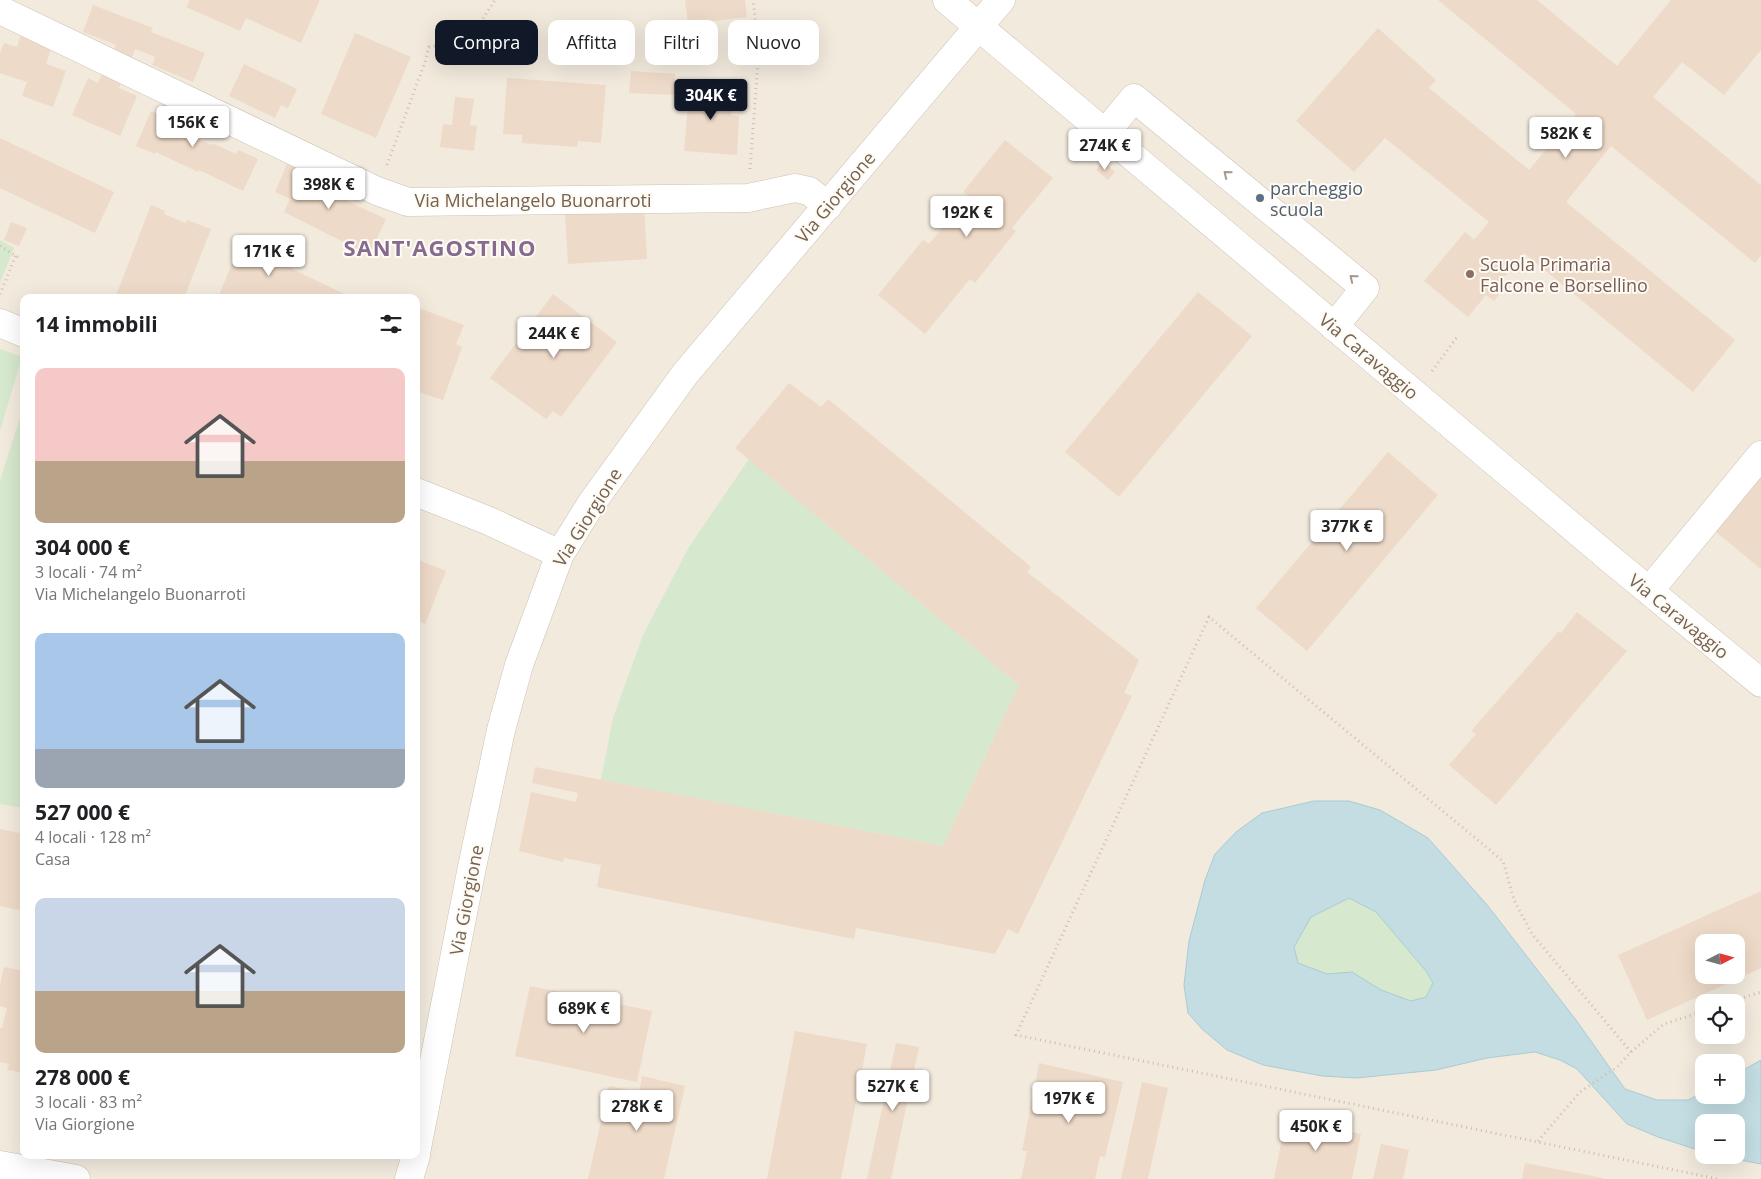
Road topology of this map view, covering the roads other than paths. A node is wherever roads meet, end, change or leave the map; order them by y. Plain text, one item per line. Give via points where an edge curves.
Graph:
1 (947, 0) edge
2 (1001, 0) edge
3 (0, 10) edge
4 (979, 26) junction
5 (1106, 133) junction
6 (828, 206) junction
7 (0, 323) edge
8 (1334, 326) junction
9 (20, 331) edge
10 (1761, 455) edge
11 (420, 494) edge
12 (560, 554) junction
13 (1650, 591) junction
14 (1761, 683) edge
15 (420, 1134) edge
16 (415, 1159) edge
17 (0, 1165) edge
18 (76, 1179) edge
19 (409, 1179) edge

1 - 4 street, Via Caravaggio
2 - 4 street, Via Giorgione
3 - 6 street, Via Michelangelo Buonarroti via 377,191 408,202 748,198 795,188 809,191
4 - 5 street, Via Caravaggio
4 - 6 street, Via Giorgione
5 - 8 street, Via Caravaggio
8 -> 5 street via 1365,288 1134,98
6 - 12 street, Via Giorgione via 685,374 591,504
7 - 9 street
8 - 13 street, Via Caravaggio
10 - 13 street
11 - 12 street via 490,521
12 - 15 street, Via Giorgione via 519,665 501,730
13 - 14 street, Via Caravaggio
16 - 19 street, Via Giorgione
17 - 18 street

